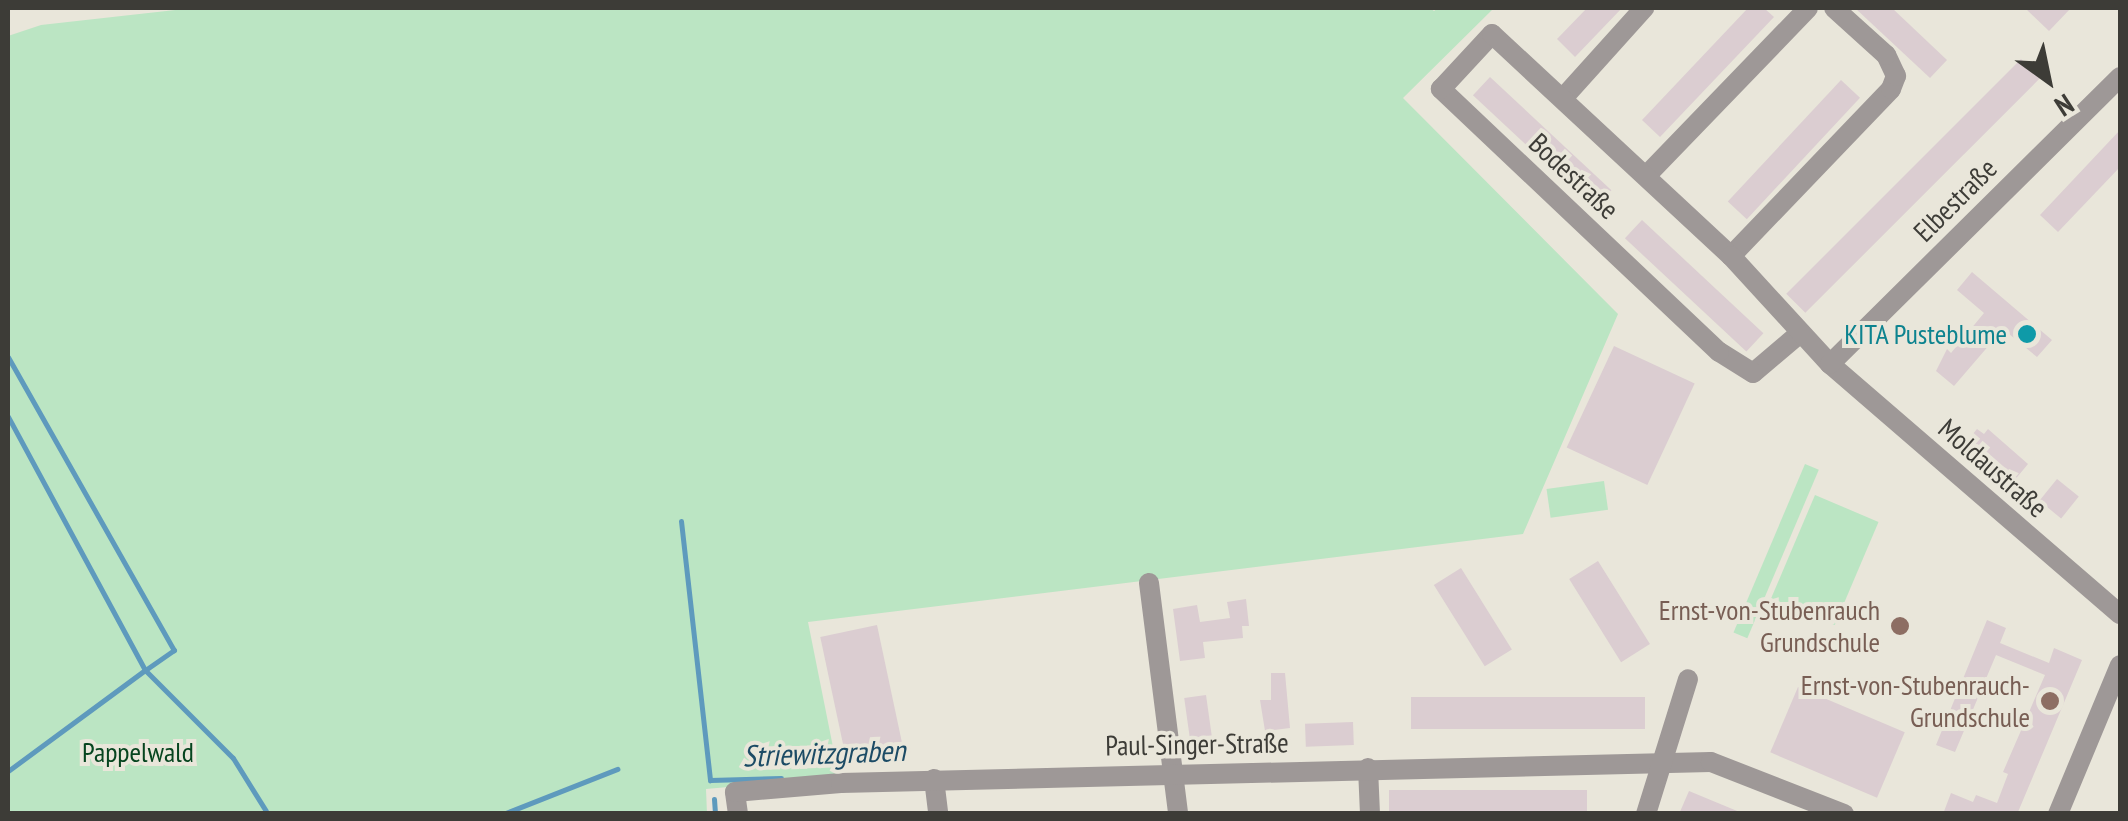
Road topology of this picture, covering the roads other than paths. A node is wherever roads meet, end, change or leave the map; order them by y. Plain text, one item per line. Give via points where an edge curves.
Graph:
1 (1644, 8) edge
2 (1808, 8) edge
3 (1834, 8) edge
4 (2120, 77) edge
5 (1564, 97) junction
6 (1646, 176) junction
7 (1732, 256) junction
8 (1799, 334) junction
9 (1830, 364) junction
10 (1149, 583) dead end
11 (2120, 614) edge
12 (2120, 665) edge
13 (1688, 679) dead end
14 (1660, 762) junction
15 (1368, 768) junction
16 (1173, 772) junction
17 (934, 779) junction
18 (738, 814) edge
19 (938, 814) edge
20 (1178, 814) edge
21 (1370, 814) edge
22 (1646, 814) edge
23 (1844, 814) edge
24 (2058, 814) edge

1 - 5 street, Bodestraße
2 - 6 street, Bodestraße
3 - 7 street via 1886,55 1896,76 1891,89
4 - 9 street, Elbestraße
5 - 6 street, Bodestraße
5 - 8 street, Bodestraße via 1492,34 1442,89 1719,352 1753,374
6 - 7 street, Bodestraße
7 - 8 street, Bodestraße
8 - 9 street, Bodestraße
9 - 11 street, Moldaustraße
10 - 16 street
12 - 24 street
13 - 14 street
14 - 15 street, Paul-Singer-Straße
14 - 22 street
14 - 23 street, Paul-Singer-Straße via 1711,762
15 - 16 street, Paul-Singer-Straße
15 - 21 street
16 - 17 street, Paul-Singer-Straße
16 - 20 street
17 - 18 street, Paul-Singer-Straße via 735,792
17 - 19 street

